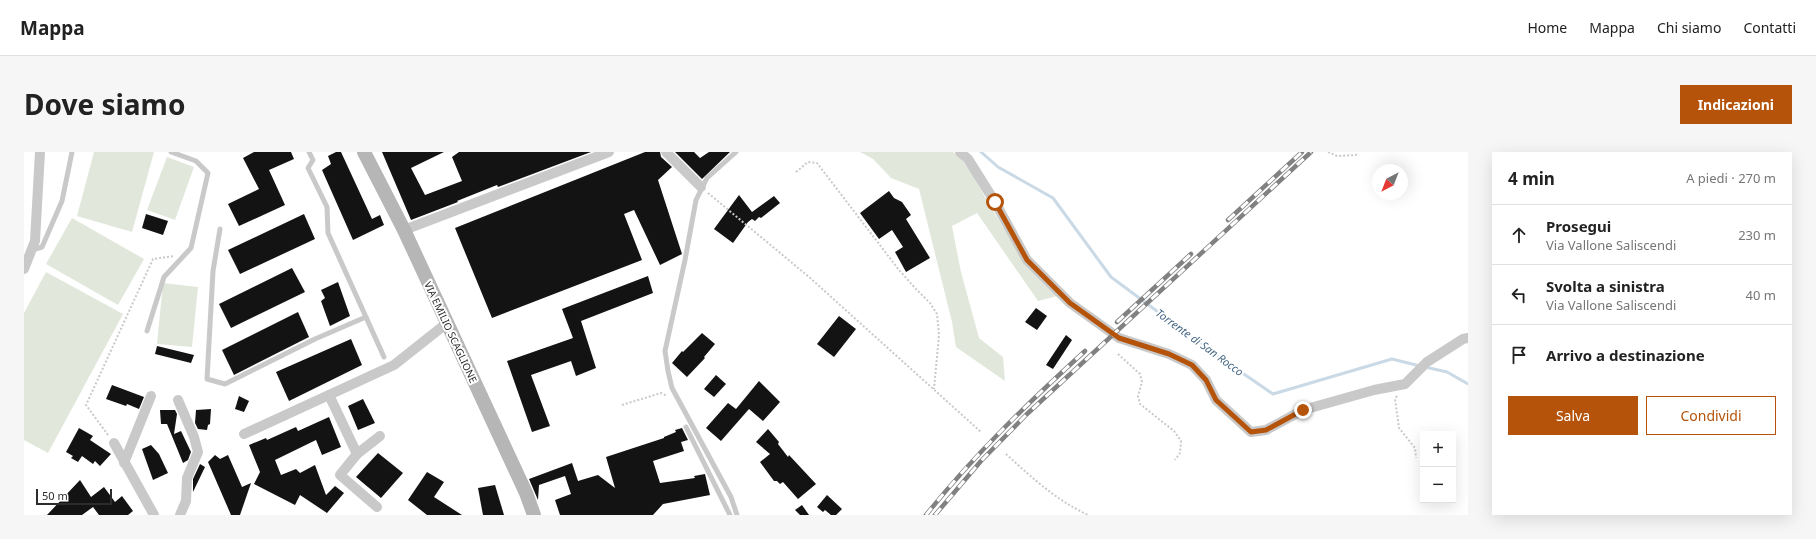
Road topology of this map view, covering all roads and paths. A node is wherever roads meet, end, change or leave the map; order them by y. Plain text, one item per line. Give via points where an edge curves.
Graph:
1 (40, 152) edge
2 (72, 152) edge
3 (171, 152) edge
4 (309, 152) edge
5 (364, 152) edge
6 (609, 152) edge
7 (666, 152) edge
8 (736, 152) edge
9 (960, 152) edge
10 (1328, 152) edge
11 (1357, 152) edge
12 (796, 172) dead end
13 (701, 187) junction
14 (220, 229) dead end
15 (404, 230) junction
16 (32, 250) junction
17 (182, 256) junction
18 (24, 269) edge
19 (366, 317) junction
20 (447, 323) junction
21 (147, 331) dead end
22 (1468, 338) edge
23 (1118, 354) dead end
24 (384, 358) dead end
25 (1400, 385) junction
26 (934, 390) junction
27 (329, 394) junction
28 (151, 396) dead end
29 (178, 400) dead end
30 (672, 401) dead end
31 (622, 405) dead end
32 (686, 427) dead end
33 (981, 432) dead end
34 (244, 434) dead end
35 (380, 436) dead end
36 (114, 443) joint
37 (356, 454) junction
38 (1006, 454) dead end
39 (1416, 458) dead end
40 (1175, 460) dead end
41 (124, 463) junction
42 (377, 507) dead end
43 (154, 515) edge
44 (180, 515) edge
45 (534, 515) edge
46 (730, 515) edge
47 (737, 515) edge
48 (1088, 515) edge

1 - 16 street via 35,241
2 - 16 lane via 62,201 42,247
3 - 17 lane via 196,161 208,173 190,248
4 - 19 lane via 313,160 308,168 326,207 328,233
5 - 15 main road, VIA EMILIO SCAGLIONE
6 - 15 street
7 - 13 street
8 - 13 lane via 707,178
9 - 25 street via 968,159 998,207 1027,260 1070,303 1119,338 1169,354 1192,365 1206,380 1216,400 1251,432 1266,430 1303,410
10 - 11 path via 1337,156 1356,156
12 - 26 path via 808,162 817,162 899,270 934,309 937,314 939,335
13 - 26 path via 808,277
13 - 47 lane via 696,200 665,351 672,388 731,497
14 - 19 lane via 213,271 207,379 225,384 315,339
15 - 20 main road, VIA EMILIO SCAGLIONE
16 - 18 street
17 - 21 lane via 164,276
17 - 36 path via 153,259 86,405
19 - 24 lane
20 - 27 street via 394,365
20 - 45 main road, VIA EMILIO SCAGLIONE
22 - 25 street via 1427,362
23 - 40 path via 1140,374 1140,404 1174,431 1181,440 1180,453
25 - 39 path via 1396,399 1399,428 1415,448
26 - 33 path
27 - 34 street
27 - 37 street
28 - 41 street
29 - 44 street via 198,452 187,478 186,501
30 - 31 path via 661,393
32 - 46 lane
35 - 37 street
36 - 41 street
37 - 42 street via 340,475
38 - 48 path via 1062,502
41 - 43 street

